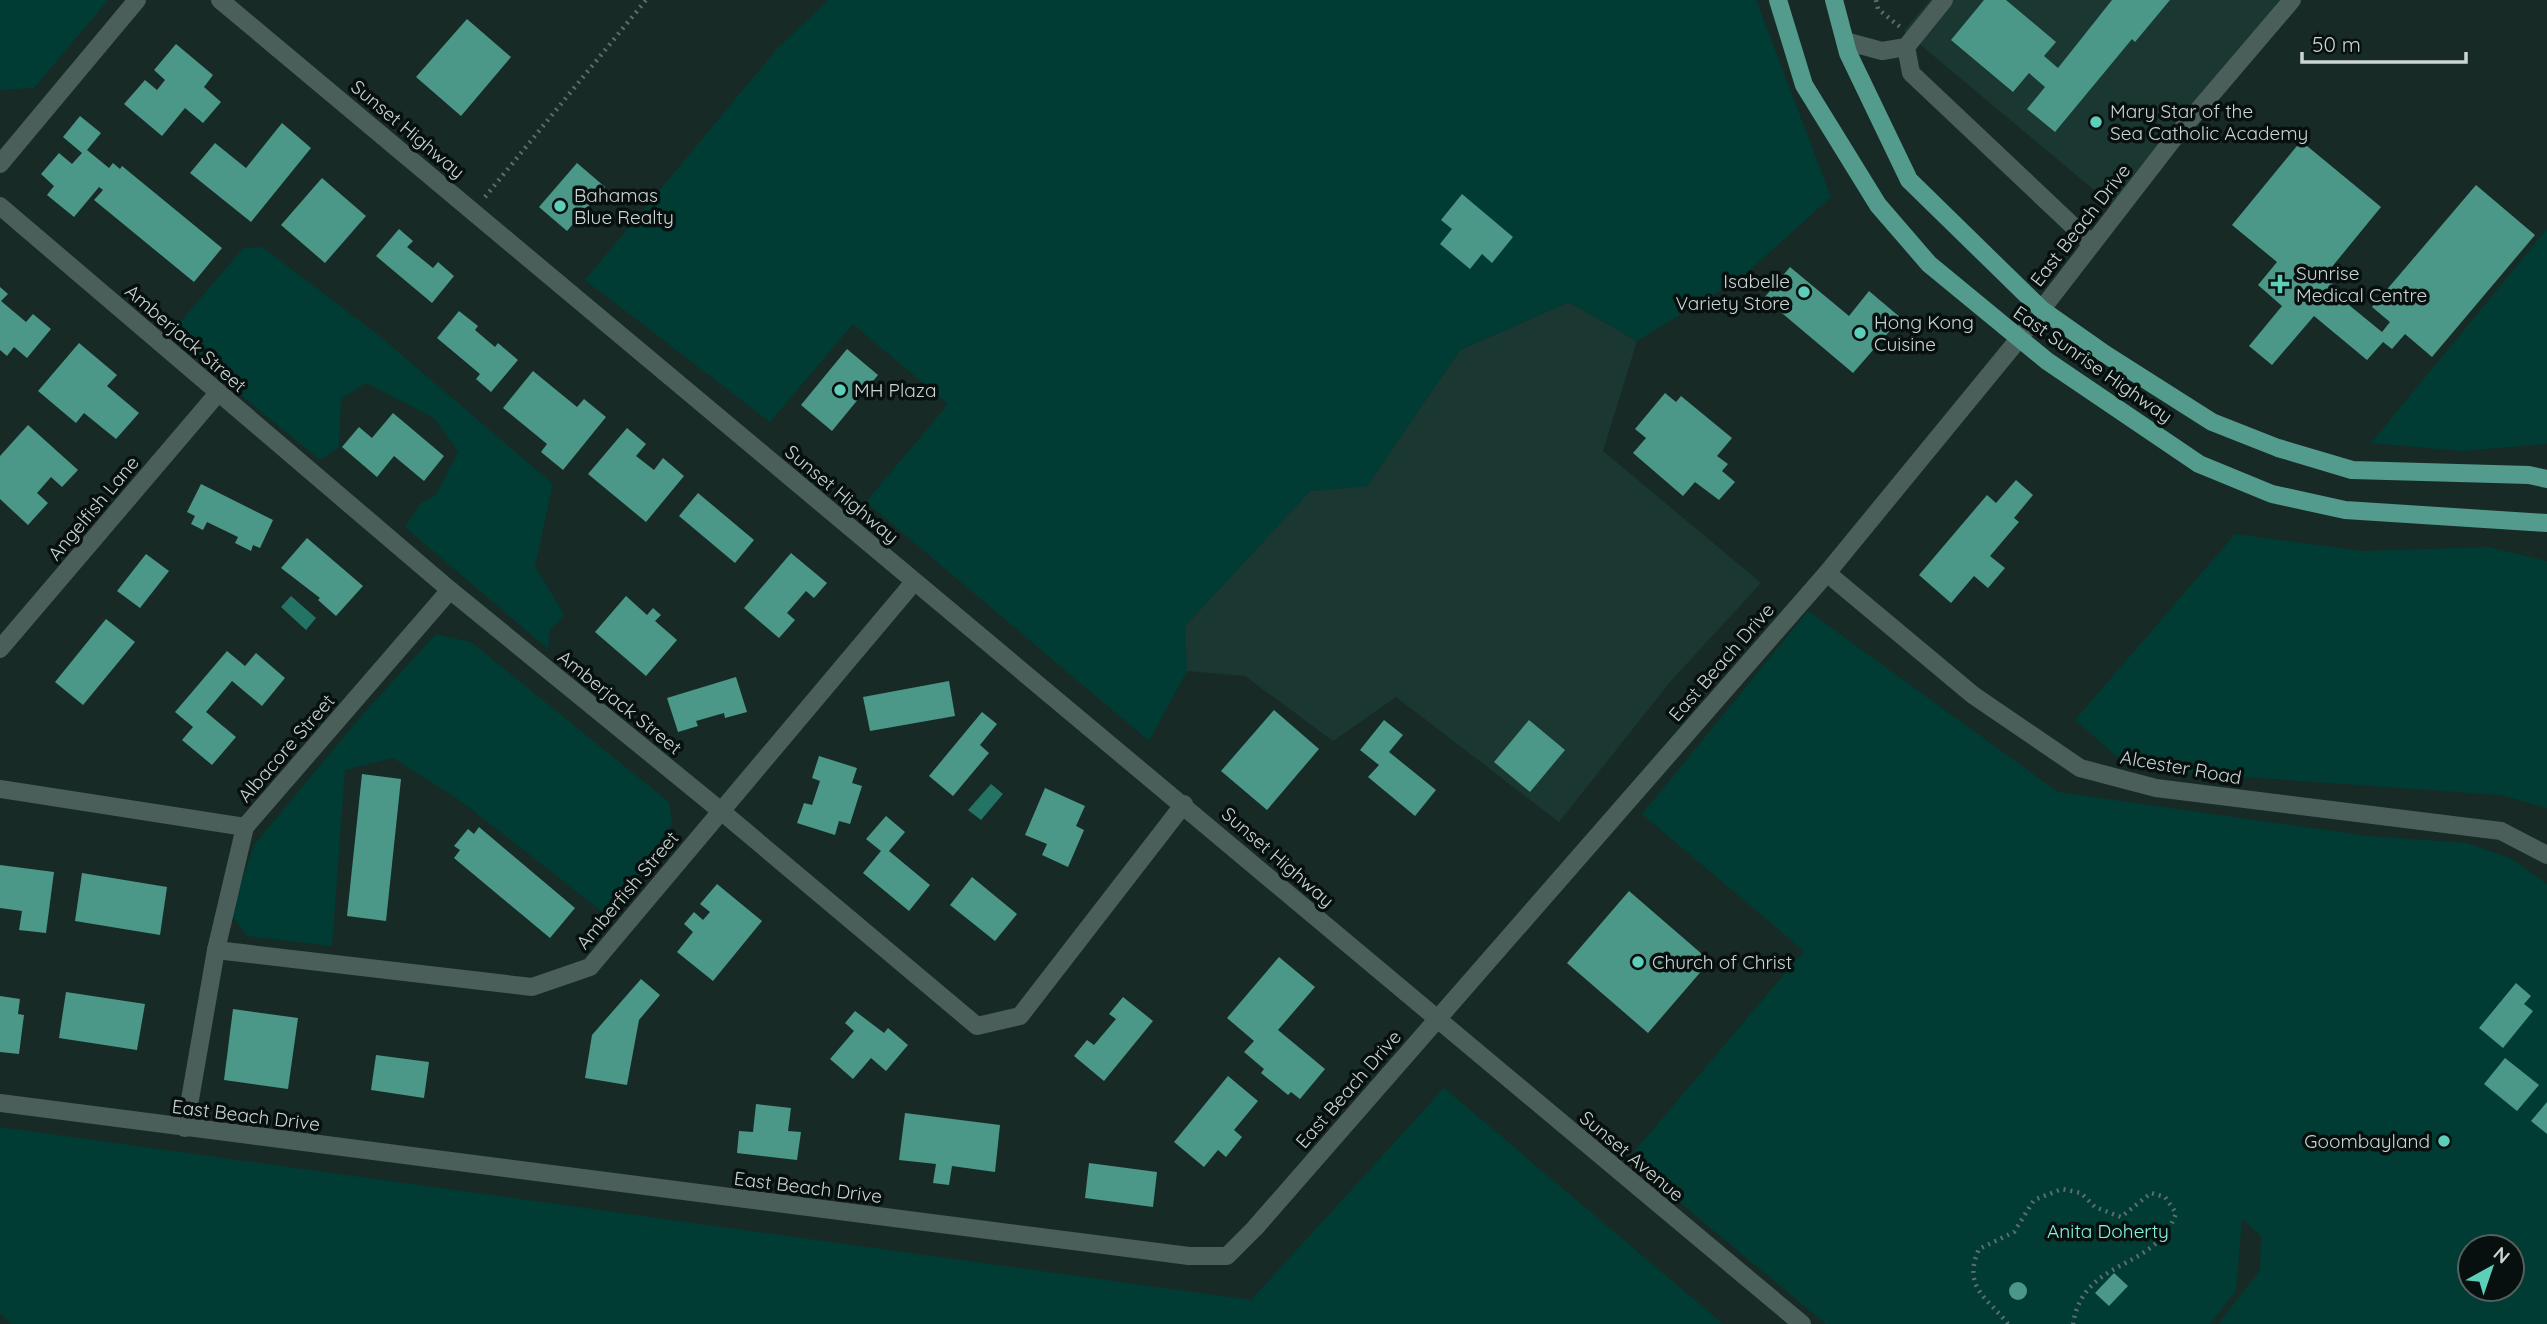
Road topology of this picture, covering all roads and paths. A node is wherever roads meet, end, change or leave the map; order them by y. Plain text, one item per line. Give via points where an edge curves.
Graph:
1 (137, 0) edge
2 (220, 0) edge
3 (646, 0) edge
4 (1778, 0) edge
5 (1833, 0) edge
6 (1876, 0) edge
7 (1944, 0) edge
8 (2292, 0) edge
9 (1845, 41) junction
10 (1910, 43) junction
11 (0, 164) edge
12 (0, 206) edge
13 (474, 212) junction
14 (2092, 244) junction
15 (2041, 309) junction
16 (2018, 340) junction
17 (219, 393) junction
18 (2547, 479) edge
19 (2547, 523) edge
20 (1827, 573) junction
21 (914, 582) junction
22 (450, 590) junction
23 (0, 649) edge
24 (0, 789) edge
25 (1184, 804) junction
26 (721, 811) junction
27 (245, 827) junction
28 (2547, 855) edge
29 (216, 950) junction
30 (1436, 1020) junction
31 (0, 1103) edge
32 (186, 1128) junction
33 (1802, 1324) edge
34 (2008, 1324) edge
35 (2073, 1324) edge

1 - 11 street
2 - 13 street, Sunset Highway
3 - 13 path
4 - 16 main road, East Sunrise Highway via 1804,85 1878,205 1929,264
5 - 9 main road, East Sunrise Highway
6 - 10 path via 1878,9
7 - 10 street
8 - 14 street, East Beach Drive via 2171,142
9 - 10 street via 1882,51
9 - 15 main road, East Sunrise Highway via 1909,180
10 - 14 street via 1912,73
12 - 17 street, Amberjack Street
13 - 21 street, Sunset Highway
14 - 15 street, East Beach Drive
15 - 16 street, East Beach Drive
15 - 18 main road, East Sunrise Highway via 2212,422 2278,448 2352,470
16 - 19 main road, East Sunrise Highway via 2199,464 2272,494 2345,510
16 - 20 street, East Beach Drive
17 - 22 street, Amberjack Street
17 - 23 street, Angelfish Lane
20 - 28 street, Alcester Road via 1973,695 2080,768 2157,788 2501,831
20 - 30 street, East Beach Drive
21 - 25 street, Sunset Highway
21 - 26 street, Amberfish Street
22 - 26 street, Amberjack Street
22 - 27 street, Albacore Street
24 - 27 street
25 - 26 street, Amberjack Street via 1020,1016 977,1026
25 - 30 street, Sunset Highway
26 - 29 street, Amberfish Street via 590,967 532,987
27 - 29 street, Albacore Street
29 - 32 street, Albacore Street
30 - 32 street, East Beach Drive via 1227,1256 1189,1256
30 - 33 street, Sunset Avenue
31 - 32 street, East Beach Drive
34 - 35 path via 1975,1287 1973,1262 1979,1249 2014,1232 2034,1200 2062,1189 2081,1194 2095,1207 2121,1217 2151,1194 2165,1197 2176,1213 2169,1230 2149,1251 2093,1280 2076,1304

